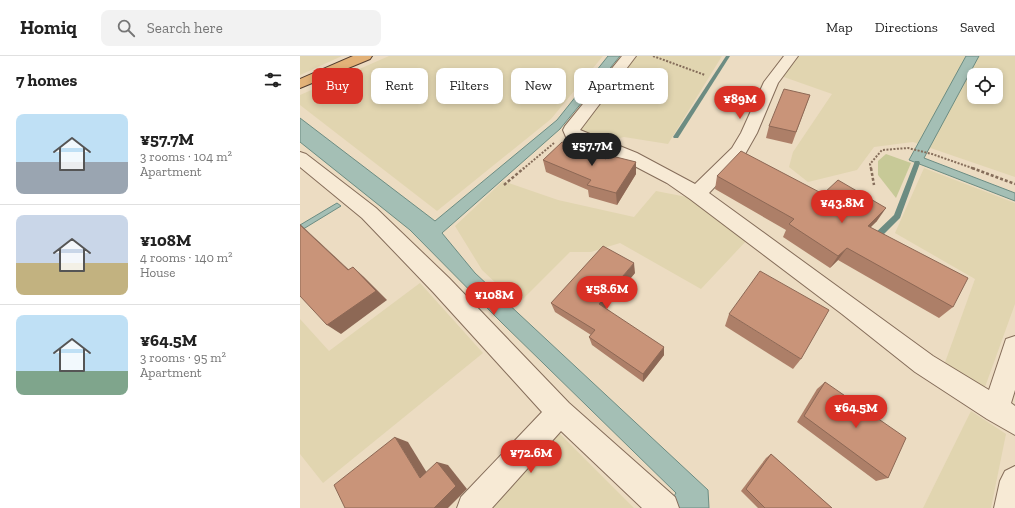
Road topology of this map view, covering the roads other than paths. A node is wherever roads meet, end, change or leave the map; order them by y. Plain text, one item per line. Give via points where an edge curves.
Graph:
1 (366, 56) edge
2 (629, 56) edge
3 (791, 56) edge
4 (300, 84) edge
5 (300, 158) edge
6 (697, 194) junction
7 (1015, 347) edge
8 (560, 412) junction
9 (1005, 416) edge
10 (1015, 481) edge
11 (662, 507) edge
12 (472, 508) edge
13 (1009, 508) edge

1 - 4 highway
2 - 6 street via 571,130 572,133 631,157
3 - 6 street via 771,82 738,152
5 - 8 street via 369,213 441,285
6 - 9 street via 924,364
7 - 9 street
8 - 11 street
8 - 12 street
10 - 13 street

